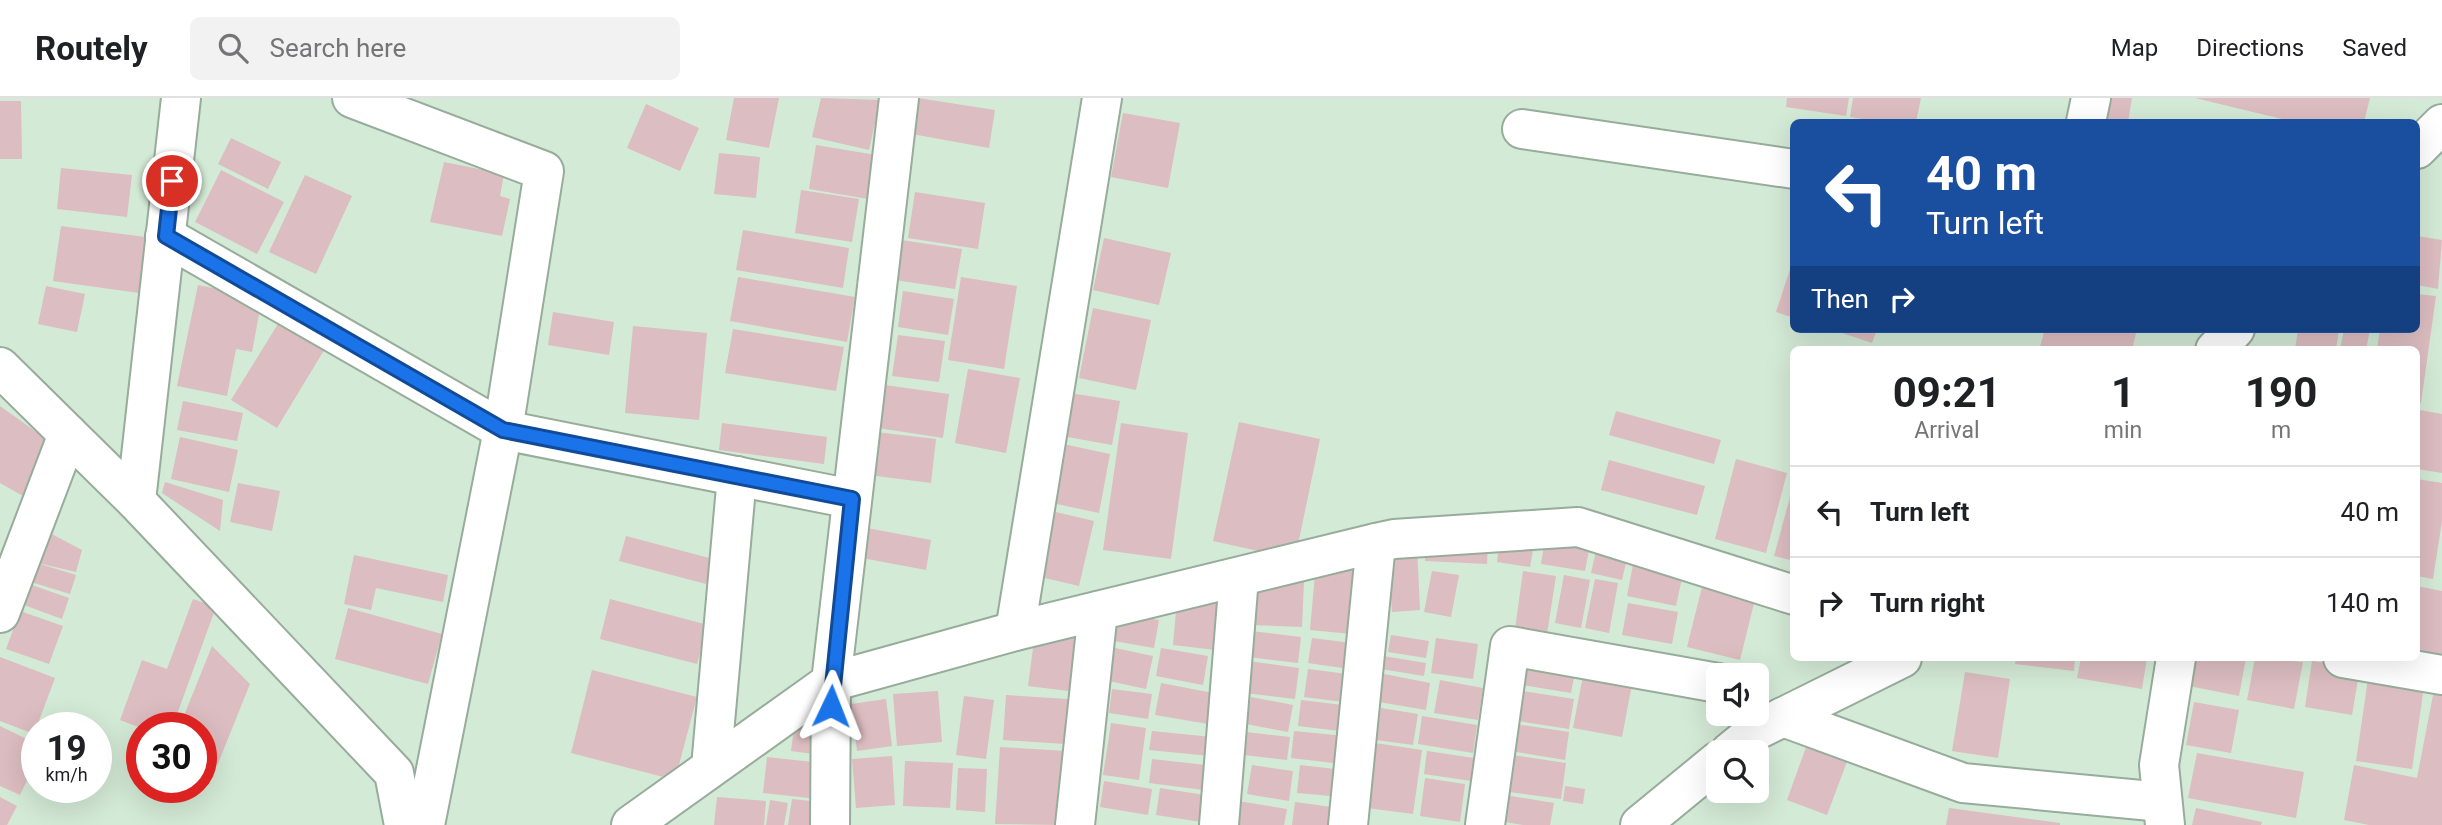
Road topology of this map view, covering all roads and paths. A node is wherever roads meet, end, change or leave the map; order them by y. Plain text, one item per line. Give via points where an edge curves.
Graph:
1 (181, 98) edge
2 (352, 98) edge
3 (899, 98) edge
4 (1102, 98) edge
5 (2091, 98) edge
6 (2087, 119) edge
7 (2442, 124) edge
8 (1522, 129) dead end
9 (2420, 146) edge
10 (1790, 168) edge
11 (166, 236) junction
12 (2231, 333) edge
13 (2219, 346) edge
14 (0, 367) edge
15 (503, 430) junction
16 (68, 434) junction
17 (737, 476) junction
18 (852, 499) junction
19 (136, 501) junction
20 (1376, 543) junction
21 (1239, 577) junction
22 (1790, 594) edge
23 (1098, 611) junction
24 (0, 613) edge
25 (1015, 631) junction
26 (1896, 661) edge
27 (2175, 661) edge
28 (2360, 661) edge
29 (2442, 676) edge
30 (1706, 681) edge
31 (831, 682) junction
32 (1755, 729) edge
33 (711, 768) junction
34 (1706, 771) edge
35 (2164, 813) edge
36 (404, 825) edge
37 (425, 825) edge
38 (631, 825) edge
39 (830, 825) edge
40 (1075, 825) edge
41 (1219, 825) edge
42 (1348, 825) edge
43 (1485, 825) edge
44 (1640, 825) edge

1 - 11 street
2 - 15 street via 544,171
3 - 18 street
4 - 25 street
5 - 6 street
7 - 9 street
8 - 10 street
11 - 15 street
11 - 19 street
12 - 13 street
14 - 16 street
15 - 17 street
15 - 37 street
16 - 19 street
16 - 24 street
17 - 18 street
17 - 33 street
18 - 31 street
19 - 36 street via 394,773
20 - 21 street
20 - 22 street via 1578,527
20 - 42 street
21 - 23 street
21 - 41 street
23 - 25 street
23 - 40 street
25 - 31 street
26 - 32 street
27 - 35 street via 2158,765
28 - 29 street
30 - 43 street via 1510,646
31 - 33 street
31 - 39 street
32 - 35 street via 1963,783
33 - 38 street
34 - 44 street

